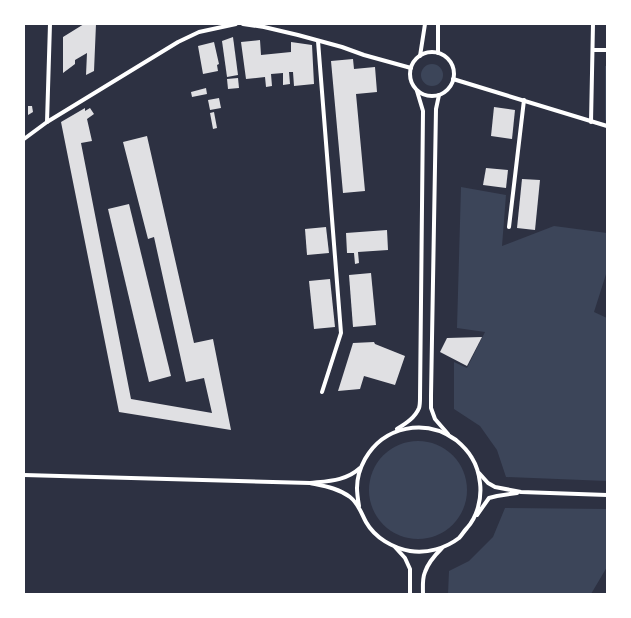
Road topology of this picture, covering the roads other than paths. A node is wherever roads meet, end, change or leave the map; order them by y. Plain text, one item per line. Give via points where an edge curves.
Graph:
1 (50, 24) edge
2 (236, 24) edge
3 (243, 24) edge
4 (425, 24) edge
5 (438, 24) edge
6 (593, 24) edge
7 (318, 41) junction
8 (593, 50) junction
9 (607, 50) edge
10 (438, 53) junction
11 (420, 56) junction
12 (411, 68) junction
13 (453, 79) junction
14 (417, 91) junction
15 (439, 95) junction
16 (524, 100) junction
17 (47, 122) junction
18 (591, 122) junction
19 (607, 126) edge
20 (24, 139) edge
21 (509, 227) dead end
22 (322, 392) dead end
23 (448, 434) junction
24 (384, 438) junction
25 (360, 468) junction
26 (479, 473) junction
27 (24, 475) edge
28 (310, 483) junction
29 (521, 492) junction
30 (607, 495) edge
31 (359, 506) junction
32 (471, 524) junction
33 (395, 547) junction
34 (443, 547) junction
35 (410, 594) edge
36 (422, 594) edge

1 - 17 street
2 - 17 street via 199,32 178,42
3 - 7 street
4 - 11 street
5 - 10 street
6 - 8 street
7 - 12 street
7 - 22 street via 341,333
8 - 9 street
8 - 18 street
10 - 11 street via 429,52
10 - 13 street via 451,64 454,71
11 - 12 street
12 - 14 street via 410,78
13 - 15 street via 446,91
13 - 16 street
14 - 15 street via 429,96
14 - 24 street via 423,111 420,398 416,414
15 - 23 street via 436,109 431,408 435,418
16 - 18 street
16 - 21 street
17 - 20 street
18 - 19 street
23 - 24 street via 432,428 417,427 402,429
23 - 26 street via 472,457
24 - 25 street via 370,451
25 - 28 street via 346,478
25 - 31 street via 356,488
26 - 29 street via 495,487
26 - 32 street via 481,489 478,507
27 - 28 street
28 - 31 street via 338,490
29 - 30 street
29 - 32 street via 489,498
31 - 33 street via 367,523 379,537
32 - 34 street via 458,538
33 - 34 street via 411,551
33 - 35 street via 405,558 410,569
34 - 36 street via 425,572

